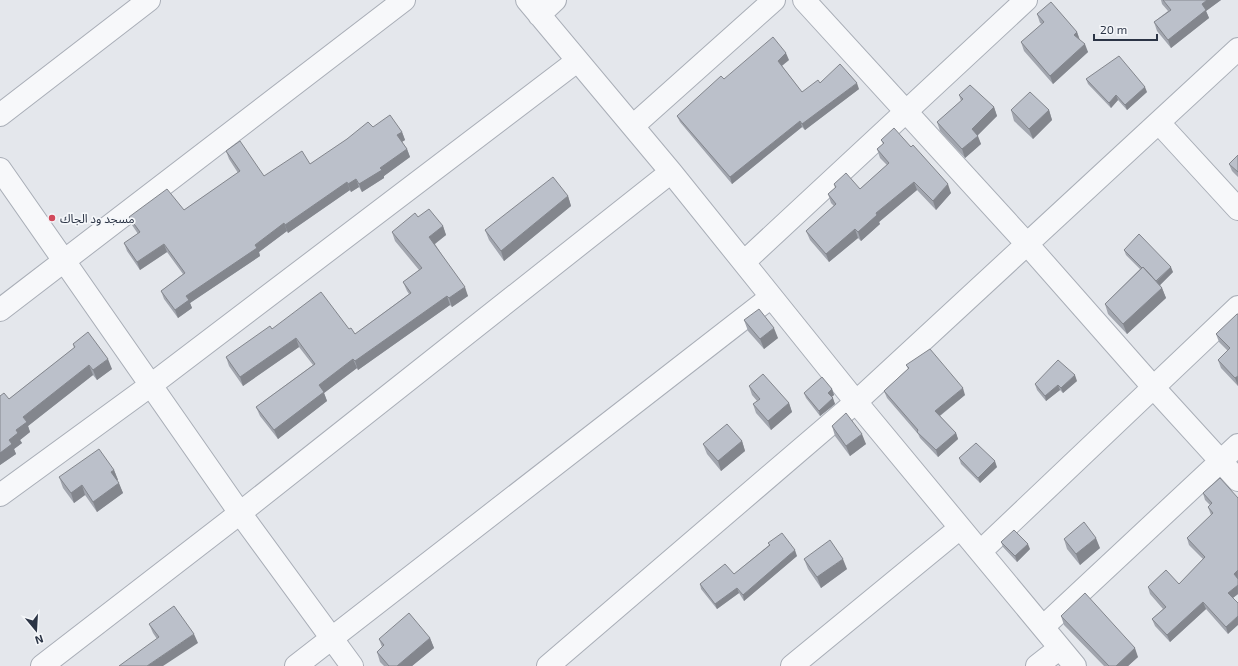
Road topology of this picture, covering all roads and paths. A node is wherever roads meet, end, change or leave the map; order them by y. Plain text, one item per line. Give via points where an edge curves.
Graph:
1 (150, 0) edge
2 (404, 0) edge
3 (555, 0) edge
4 (774, 0) edge
5 (804, 0) edge
6 (1026, 0) edge
7 (533, 8) edge
8 (1238, 50) edge
9 (577, 61) junction
10 (905, 112) junction
11 (0, 115) edge
12 (1160, 124) junction
13 (633, 126) junction
14 (0, 168) edge
15 (671, 172) junction
16 (1238, 209) edge
17 (1027, 244) junction
18 (65, 260) junction
19 (744, 262) junction
20 (771, 297) junction
21 (1238, 308) edge
22 (0, 310) edge
23 (151, 386) junction
24 (1154, 388) junction
25 (856, 402) junction
26 (1238, 445) edge
27 (1220, 461) junction
28 (1238, 480) edge
29 (3, 487) edge
30 (240, 513) junction
31 (960, 528) junction
32 (980, 551) junction
33 (1043, 627) junction
34 (331, 640) junction
35 (1060, 648) junction
36 (42, 666) edge
37 (296, 666) edge
38 (352, 666) edge
39 (548, 666) edge
40 (792, 666) edge
41 (1037, 666) edge
42 (1075, 666) edge

1 - 11 street
2 - 18 street
3 - 7 street
4 - 13 street
5 - 10 street
6 - 10 street
7 - 9 street
8 - 12 street
9 - 13 street
9 - 23 street
10 - 17 street
10 - 19 street
12 - 16 street
12 - 17 street
13 - 15 street
14 - 18 street
15 - 19 street
15 - 30 street
17 - 24 street
17 - 25 street
18 - 22 street
18 - 23 street
19 - 20 street
20 - 25 street
20 - 34 street
21 - 24 street
23 - 29 street
23 - 30 street
24 - 27 street
24 - 32 street
25 - 31 street
25 - 39 street
26 - 27 street
27 - 28 street
27 - 33 street
30 - 34 street
30 - 36 street
31 - 32 street
31 - 40 street
32 - 33 street
33 - 35 street
34 - 37 street
34 - 38 street
35 - 41 street
35 - 42 street

